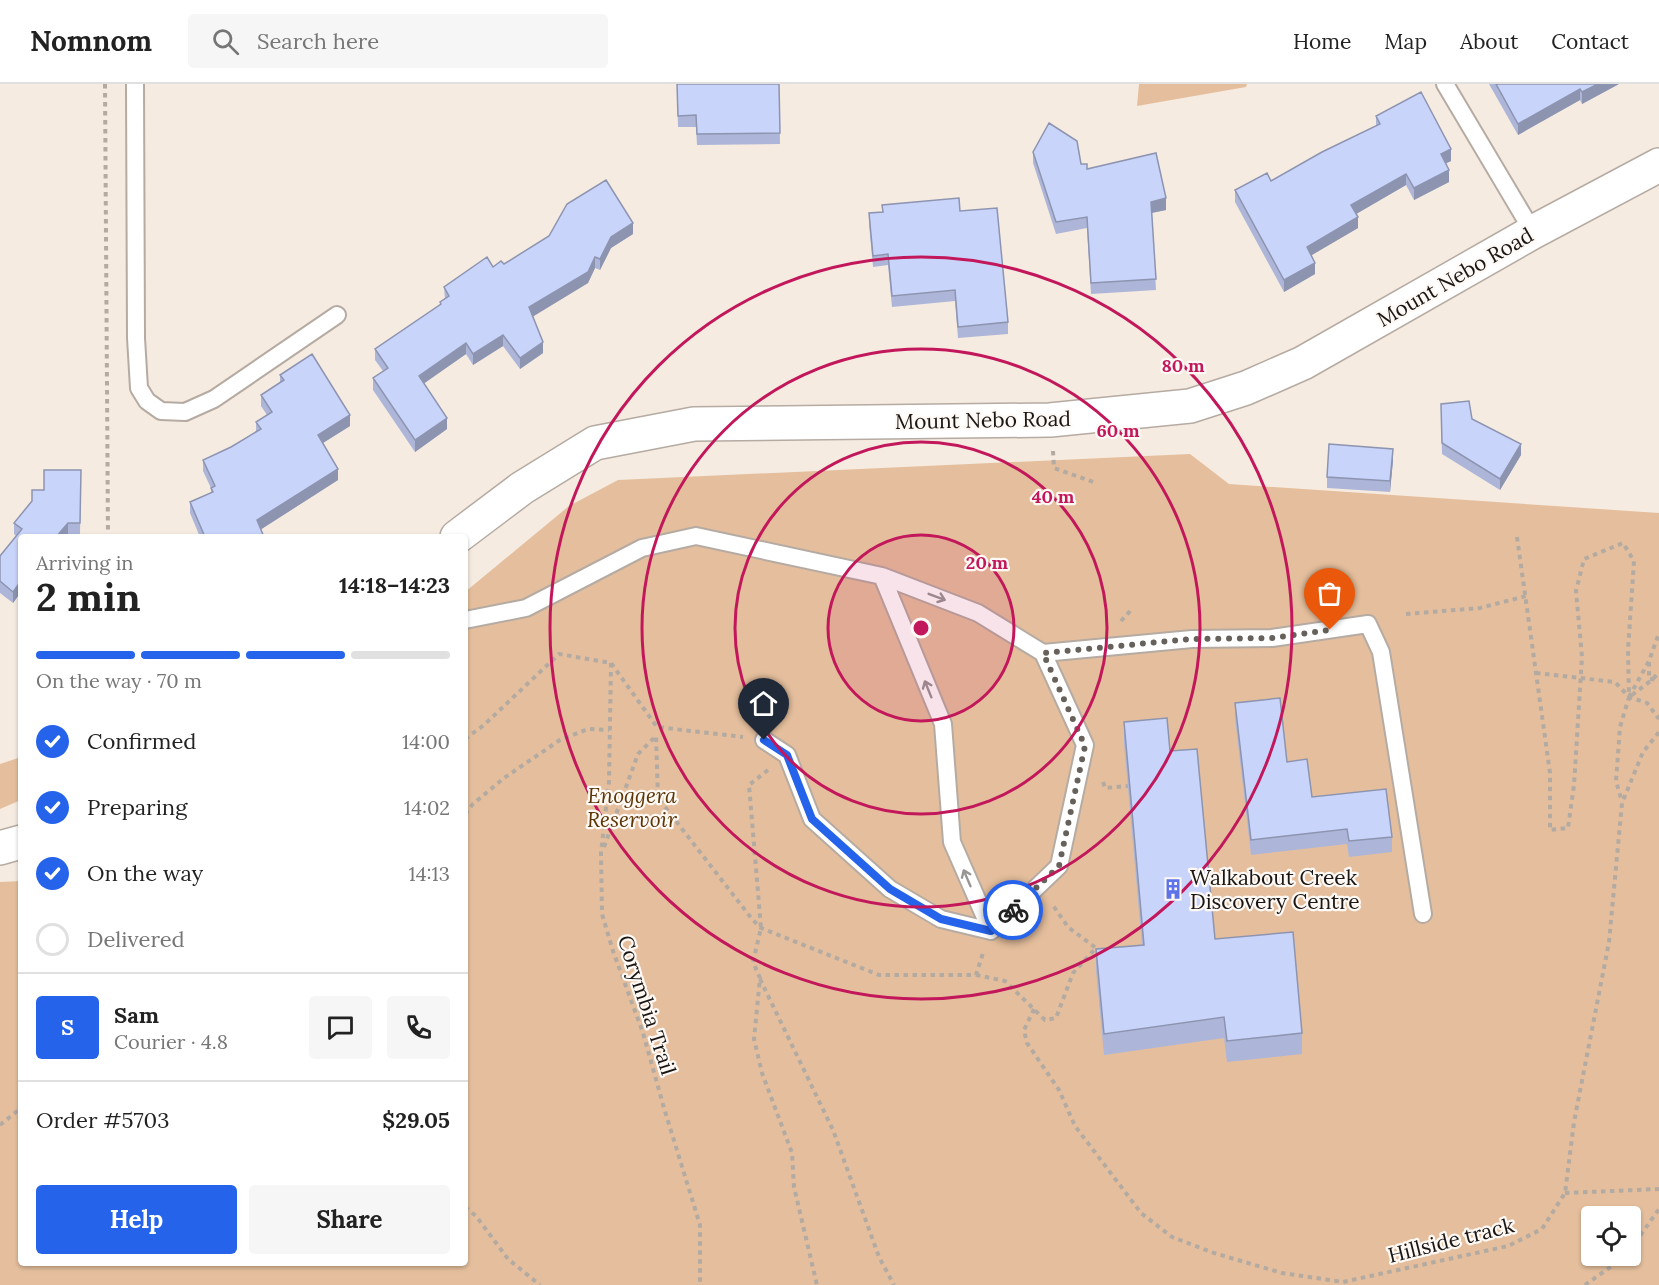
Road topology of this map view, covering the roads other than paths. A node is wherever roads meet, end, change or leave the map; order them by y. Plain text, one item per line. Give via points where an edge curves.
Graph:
1 (135, 84) edge
2 (1445, 84) edge
3 (1659, 165) edge
4 (1533, 232) junction
5 (337, 315) dead end
6 (461, 534) edge
7 (882, 576) junction
8 (468, 619) edge
9 (1043, 653) junction
10 (764, 740) road end
11 (18, 843) edge
12 (0, 848) edge
13 (1423, 914) dead end
14 (991, 931) junction

1 - 5 lane via 136,338 139,388 147,401 161,411 185,412 214,399
2 - 4 lane
3 - 4 main road, Mount Nebo Road
4 - 6 main road, Mount Nebo Road via 1303,363 1246,388 1190,406 1050,420 694,424 595,443 522,488
7 - 8 lane via 696,536 642,548 526,608
7 -> 9 lane via 978,613
14 -> 7 lane via 952,842 943,724
9 - 13 lane via 1192,639 1272,638 1368,624 1381,652
9 - 14 lane via 1085,746 1059,866
10 - 14 lane via 787,755 812,819 890,889 941,919
11 - 12 main road

